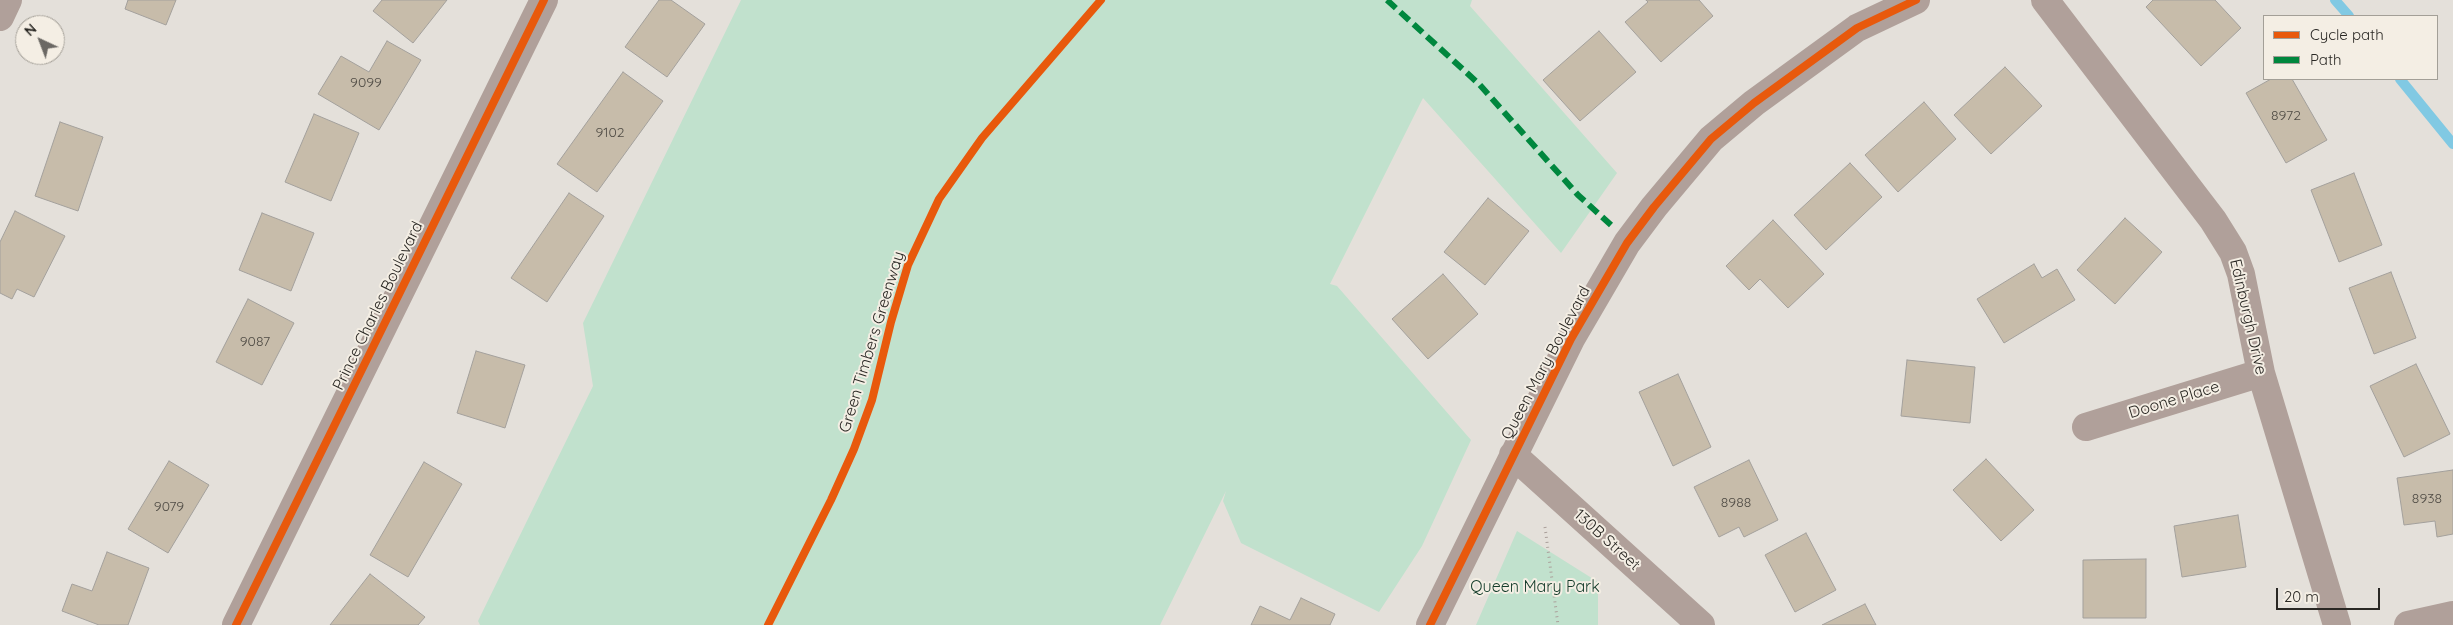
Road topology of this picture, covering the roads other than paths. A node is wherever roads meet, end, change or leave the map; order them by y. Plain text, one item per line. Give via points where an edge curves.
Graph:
1 (8, 0) edge
2 (544, 0) edge
3 (1916, 0) edge
4 (2045, 0) edge
5 (0, 17) edge
6 (2261, 373) junction
7 (2086, 427) dead end
8 (1513, 455) junction
9 (2453, 615) edge
10 (236, 625) edge
11 (1430, 625) edge
12 (1701, 625) edge
13 (2337, 625) edge
14 (2408, 625) edge

1 - 5 street
2 - 10 street, Prince Charles Boulevard
3 - 8 street, Queen Mary Boulevard via 1857,28 1754,103 1711,139 1627,243 1571,339
4 - 6 street, Edinburgh Drive via 2213,220 2233,252 2241,274
6 - 7 street, Doone Place
6 - 13 street, Edinburgh Drive
8 - 11 street, Queen Mary Boulevard
8 - 12 street, 130B Street
9 - 14 street

